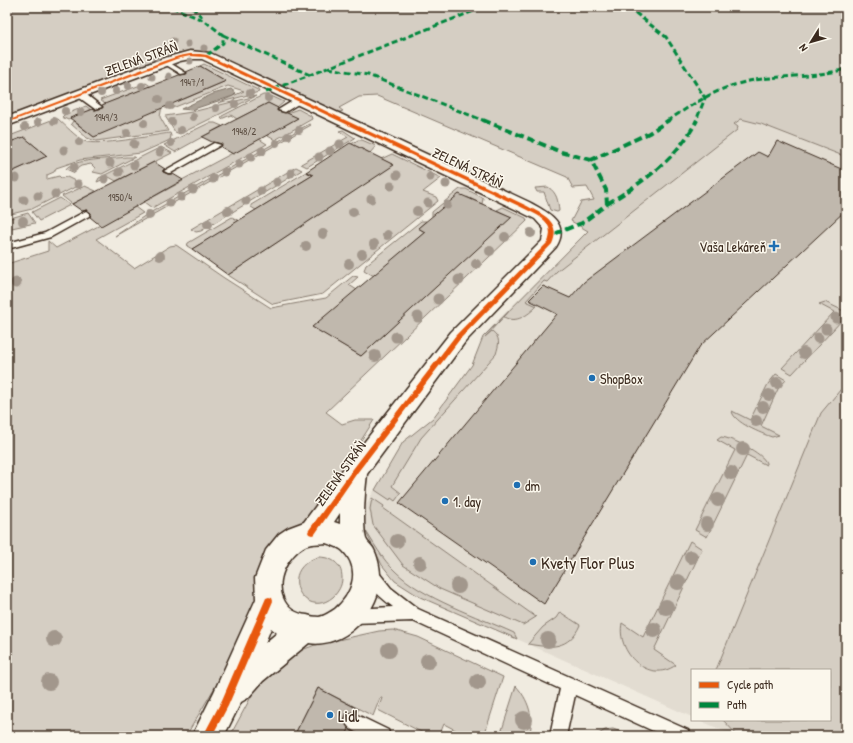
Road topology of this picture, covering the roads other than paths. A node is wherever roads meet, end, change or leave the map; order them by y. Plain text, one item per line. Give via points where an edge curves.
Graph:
1 (165, 62) junction
2 (183, 73) dead end
3 (80, 94) junction
4 (98, 107) dead end
5 (7, 122) edge
6 (217, 145) dead end
7 (168, 171) dead end
8 (86, 214) dead end
9 (12, 245) dead end
10 (355, 471) junction
11 (312, 532) junction
12 (353, 542) junction
13 (368, 569) junction
14 (269, 601) junction
15 (413, 614) junction
16 (348, 617) junction
17 (303, 630) junction
18 (569, 685) junction
19 (227, 700) junction
20 (353, 721) dead end
21 (206, 736) edge
22 (382, 736) edge
23 (558, 736) edge
24 (682, 736) edge

1 - 2 lane
1 - 3 street, ZELENÁ STRÁŇ
1 - 10 street, ZELENÁ STRÁŇ via 188,54 206,56 290,106 523,206 547,219 553,230 550,243 458,337
3 - 4 lane
3 - 5 street, ZELENÁ STRÁŇ
6 - 7 lane
8 - 9 lane via 42,237
10 - 11 street, ZELENÁ STRÁŇ
10 - 12 street, ZELENÁ STRÁŇ via 352,496
11 - 12 street via 327,531 341,534
11 - 14 street via 285,545 276,557 269,571
12 - 13 street via 362,554
13 - 15 lane via 386,593
13 - 16 street via 360,603
14 - 17 street via 276,614 288,624
14 - 19 street
15 - 16 lane
15 - 18 lane
16 - 17 street via 334,626 319,630
17 - 19 street via 254,671
18 - 23 lane
18 - 24 lane
19 - 21 street
20 - 22 lane

